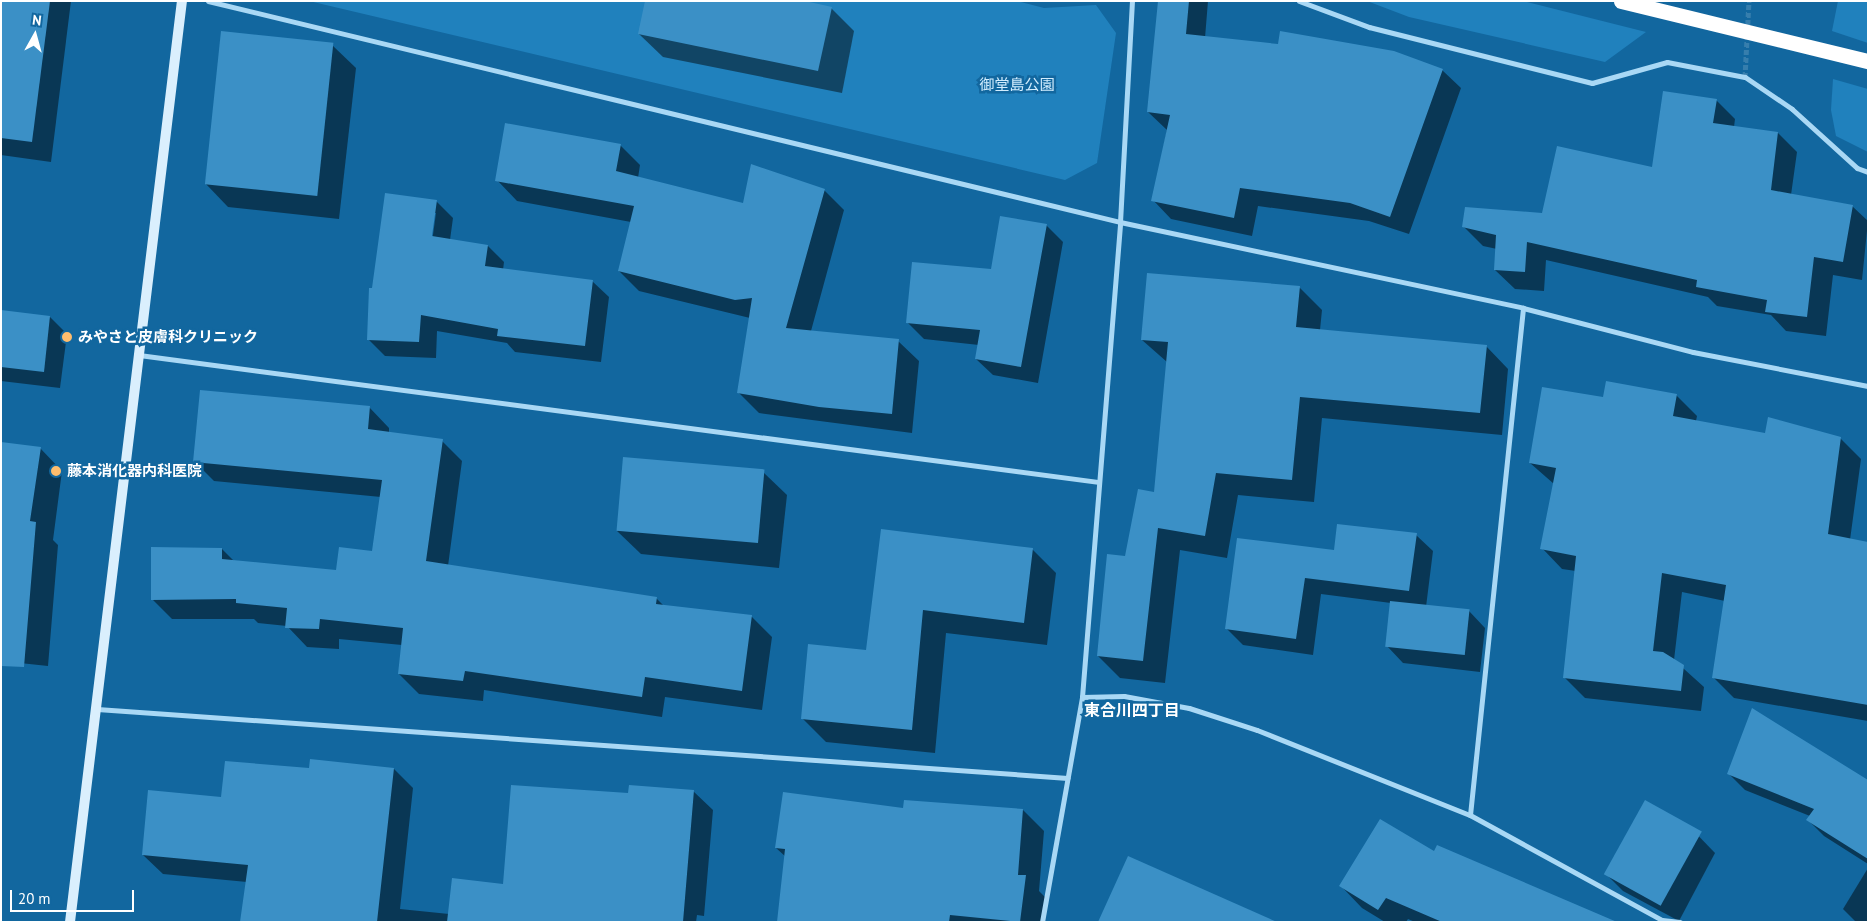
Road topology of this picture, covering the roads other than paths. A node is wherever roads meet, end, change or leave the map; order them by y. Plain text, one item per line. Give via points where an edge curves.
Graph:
1 (182, 1) edge
2 (208, 1) edge
3 (1132, 1) edge
4 (1299, 1) edge
5 (1621, 1) edge
6 (1868, 61) edge
7 (1868, 172) edge
8 (1120, 222) junction
9 (1522, 308) junction
10 (137, 355) junction
11 (1868, 386) edge
12 (1098, 482) junction
13 (1082, 697) junction
14 (97, 709) junction
15 (1068, 778) junction
16 (1470, 815) junction
17 (1661, 921) edge
18 (70, 922) edge
19 (1042, 922) edge
20 (1680, 922) edge

1 - 10 street
2 - 8 street
3 - 8 street
4 - 7 street via 1369,27 1592,83 1667,62 1745,77 1792,109 1857,168
5 - 6 highway
8 - 9 street
8 - 12 street
9 - 11 street via 1693,352
9 - 16 street
10 - 12 street
10 - 14 street
12 - 13 street
13 - 15 street
13 - 16 street via 1124,696 1189,708 1257,730
14 - 15 street
14 - 18 street
15 - 19 street
16 - 17 street
17 - 20 street

